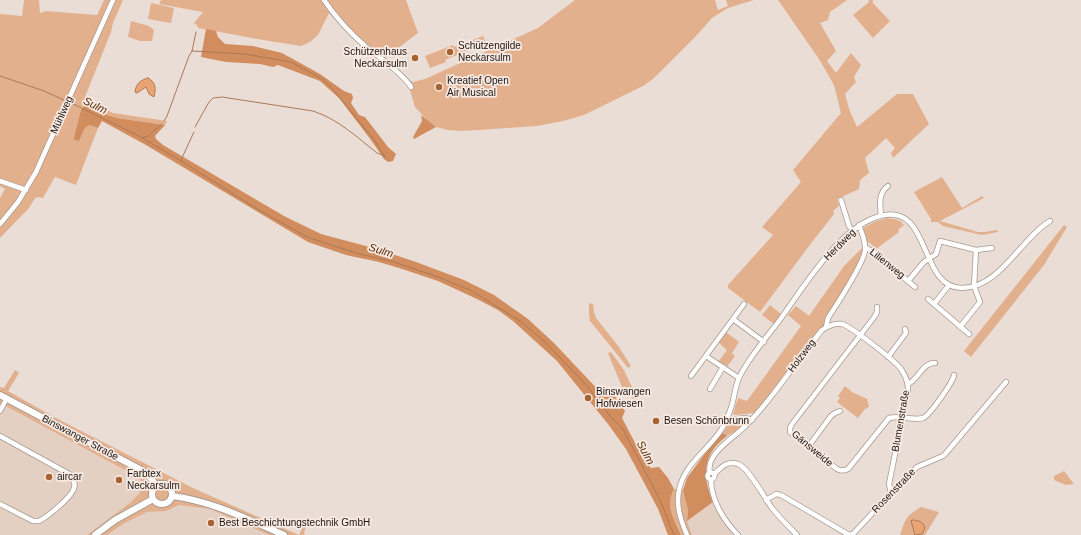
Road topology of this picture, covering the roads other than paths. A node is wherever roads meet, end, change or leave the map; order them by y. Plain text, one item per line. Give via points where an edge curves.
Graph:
1 (113, 0) edge
2 (324, 0) edge
3 (411, 87) dead end
4 (0, 181) edge
5 (888, 186) dead end
6 (26, 190) junction
7 (841, 200) dead end
8 (881, 216) junction
9 (1050, 221) dead end
10 (0, 224) edge
11 (859, 225) junction
12 (852, 230) junction
13 (866, 248) junction
14 (992, 248) dead end
15 (976, 250) junction
16 (929, 258) junction
17 (908, 281) junction
18 (949, 285) junction
19 (915, 286) dead end
20 (974, 286) junction
21 (928, 299) dead end
22 (744, 304) dead end
23 (934, 304) junction
24 (877, 308) dead end
25 (733, 319) junction
26 (826, 327) junction
27 (960, 327) junction
28 (905, 329) dead end
29 (969, 334) dead end
30 (860, 336) junction
31 (764, 342) junction
32 (706, 356) junction
33 (888, 357) junction
34 (934, 363) dead end
35 (723, 367) junction
36 (954, 375) dead end
37 (691, 376) dead end
38 (739, 378) junction
39 (1006, 382) dead end
40 (908, 384) junction
41 (710, 389) dead end
42 (0, 395) edge
43 (7, 398) junction
44 (0, 411) edge
45 (840, 411) dead end
46 (902, 417) junction
47 (726, 420) junction
48 (752, 420) junction
49 (0, 436) edge
50 (808, 447) junction
51 (712, 474) junction
52 (156, 485) junction
53 (891, 493) junction
54 (172, 496) junction
55 (152, 499) junction
56 (766, 500) junction
57 (0, 504) edge
58 (95, 535) edge
59 (284, 535) edge
60 (687, 535) edge
61 (738, 535) edge
62 (797, 535) edge

1 - 6 street, Mühlweg via 46,153
2 - 3 street via 332,14 351,34
4 - 6 street
5 - 8 street via 882,191
6 - 10 street, Mühlweg
7 - 12 street
8 - 11 street, Herdweg
8 - 16 street, Herdweg via 898,216 908,221 918,233
9 - 20 street via 1033,234 998,272
11 - 12 street, Herdweg
11 - 13 street
12 - 31 street, Herdweg via 824,259
13 - 17 street, Lilienweg
13 - 26 street, Holzweg via 858,267 828,318
14 - 15 street
15 - 16 street, Lilienweg via 940,241 936,254
15 - 20 street
16 - 17 street, Lilienweg
16 - 18 street, Herdweg via 937,274
17 - 19 street, Lilienweg
18 - 20 street via 960,288
18 - 23 street
20 - 27 street via 980,302
21 - 23 street
22 - 25 street
23 - 27 street
24 - 30 street via 877,312
25 - 31 street
25 - 32 street
26 - 30 street, Blumenstraße via 841,324
26 - 48 street, Holzweg
27 - 29 street
28 - 33 street via 906,333
30 - 33 street, Blumenstraße
30 - 50 street, Gänsweide via 790,428 790,432
31 - 38 street, Herdweg
32 - 35 street
32 - 37 street
33 - 40 street, Blumenstraße via 900,367
34 - 40 street via 928,364 914,381
35 - 38 street
35 - 41 street
36 - 46 street via 950,385 926,416
38 - 47 street, Herdweg
39 - 53 street, Rosenstraße via 946,454 917,467
40 - 46 street, Blumenstraße
42 - 43 main road, Binswanger Straße
43 - 44 street
43 - 52 main road, Binswanger Straße via 143,471
45 - 50 street via 832,416
46 - 50 street, Gänsweide via 886,420 848,469 842,471
46 - 53 street, Blumenstraße via 889,484
47 - 48 street
47 - 60 street, Herdweg via 716,437 690,466 680,486 678,509
48 - 51 street, Holzweg via 715,455 710,464
49 - 57 street via 69,474 75,487 71,495 38,521 33,521
51 - 56 street via 723,465 740,464 749,473
51 - 61 street, Holzweg via 707,477 711,480 711,488 718,506
52 - 54 main road via 168,486
52 - 55 main road via 152,490
53 - 56 street, Rosenstraße via 851,535 781,495 776,494
54 - 55 main road via 165,504 159,504
54 - 59 main road via 224,509
55 - 58 main road via 115,520
56 - 62 street

